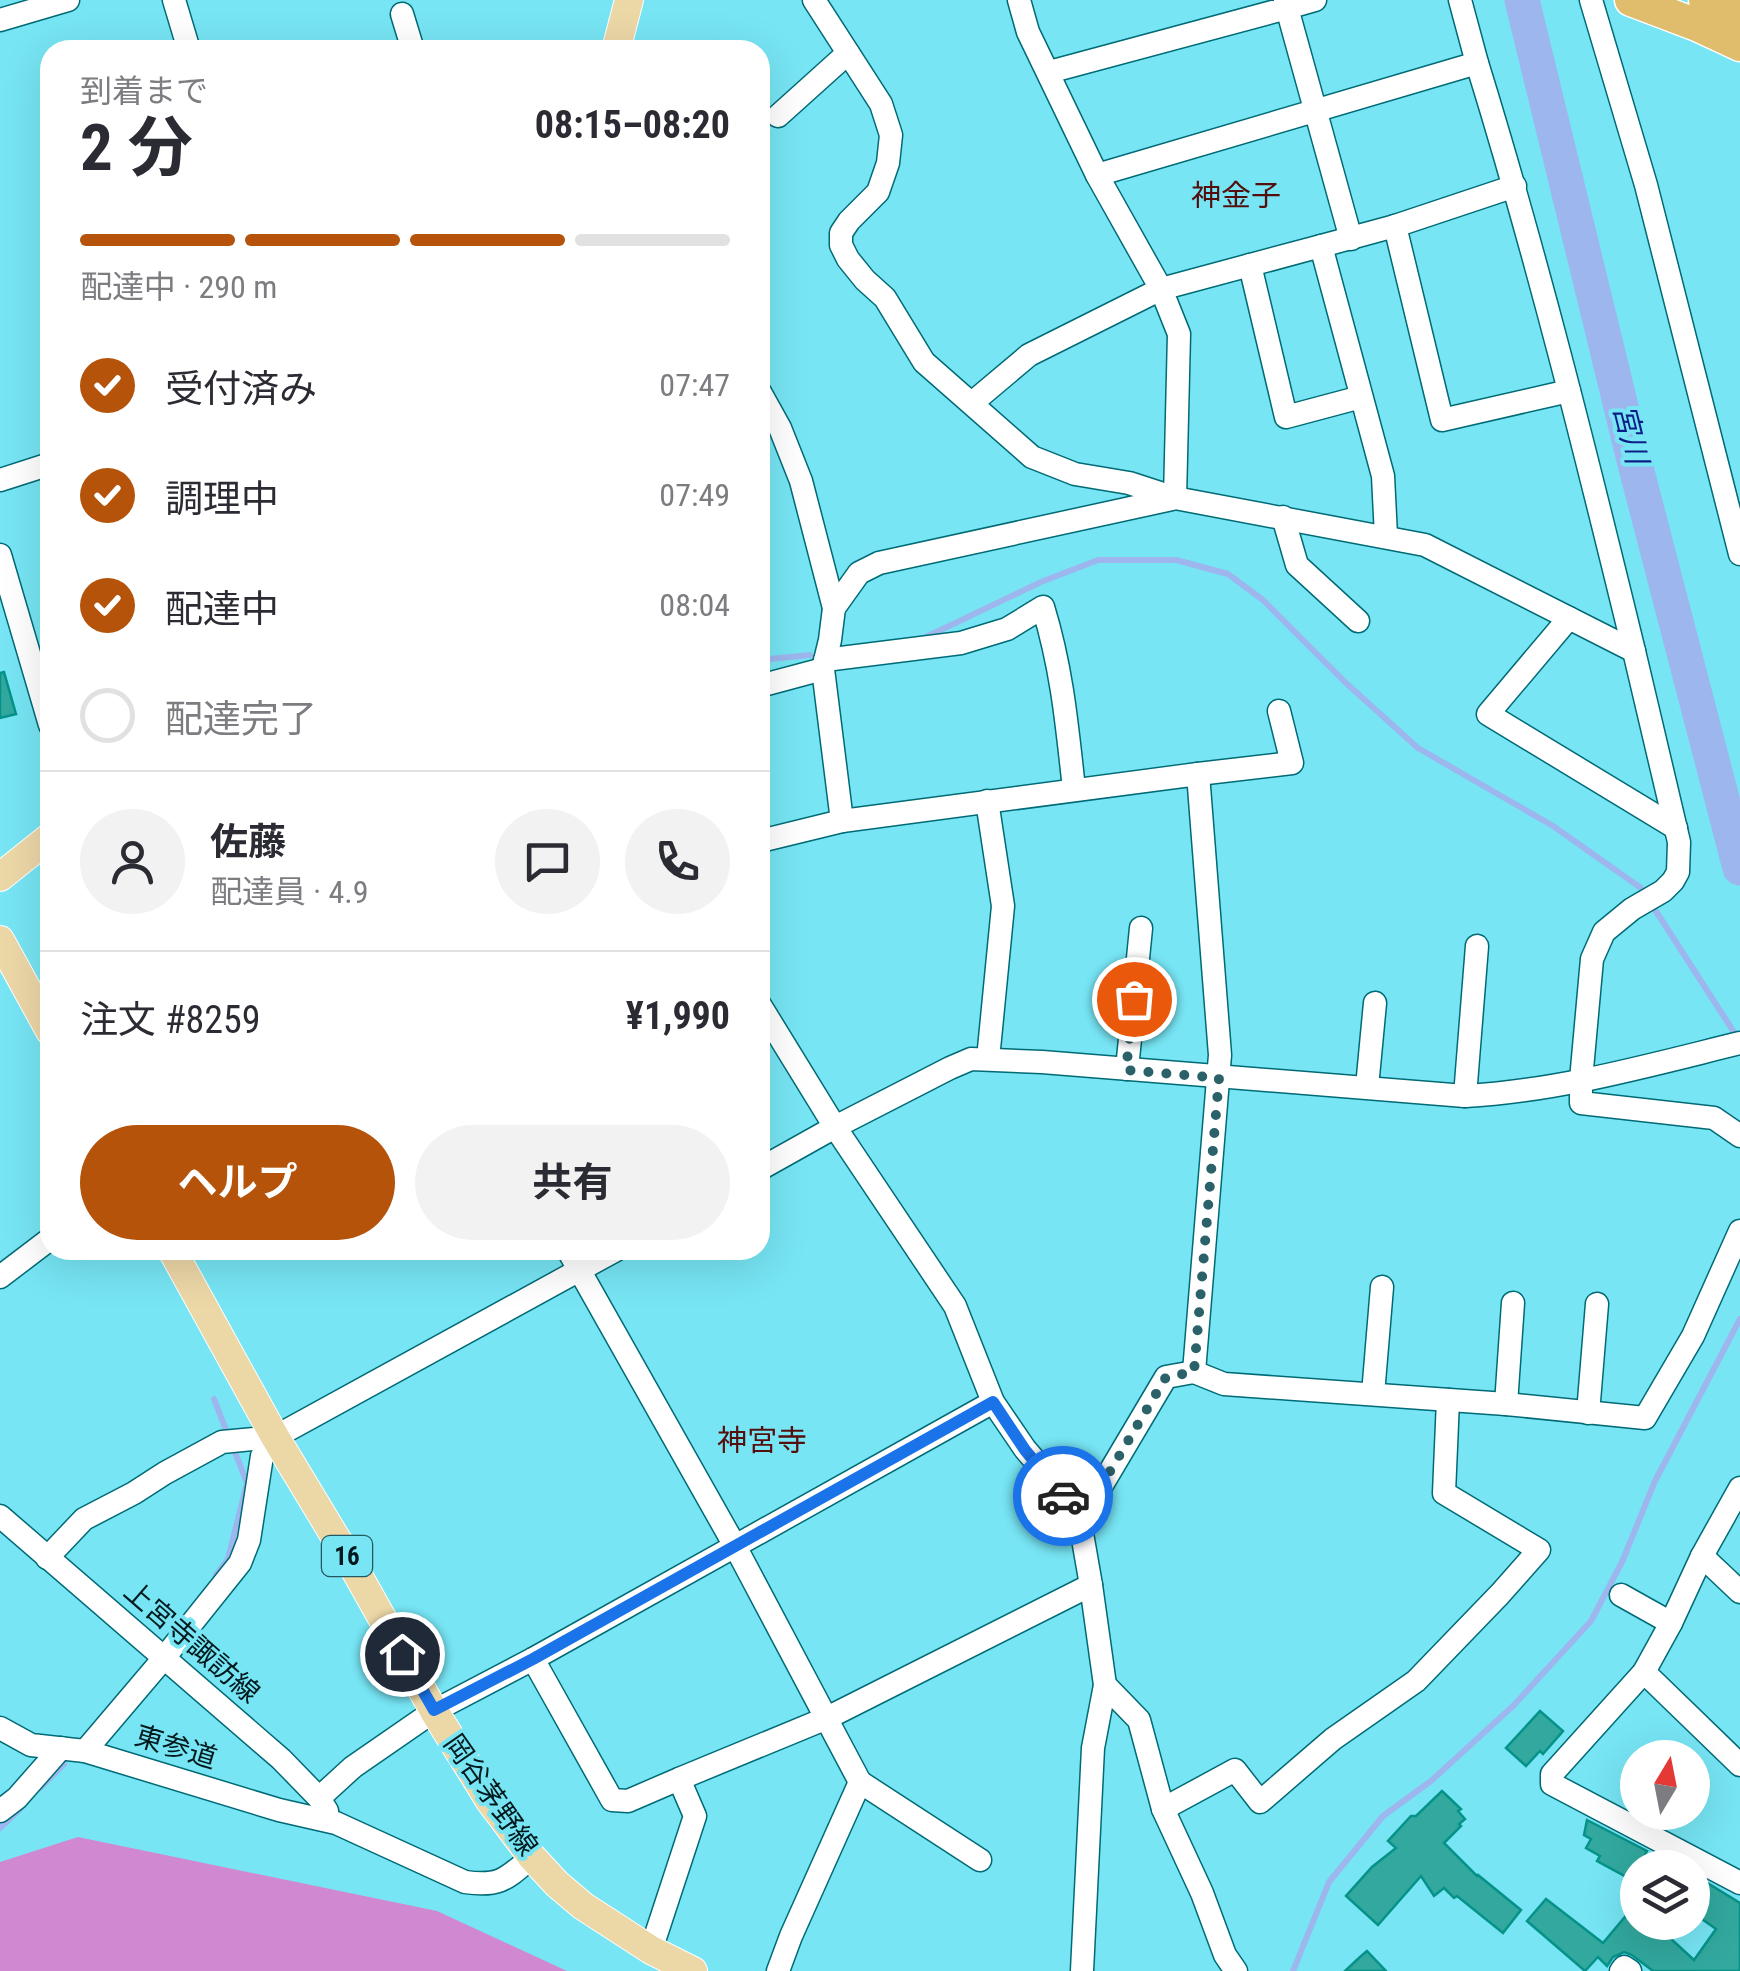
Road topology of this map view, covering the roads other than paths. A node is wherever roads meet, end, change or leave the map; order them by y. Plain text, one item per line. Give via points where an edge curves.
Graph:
1 (68, 0) edge
2 (174, 0) edge
3 (629, 0) edge
4 (814, 0) edge
5 (1018, 0) edge
6 (1315, 0) edge
7 (1460, 0) edge
8 (1590, 0) edge
9 (1632, 0) edge
10 (1286, 4) edge
11 (1701, 13) edge
12 (402, 14) dead end
13 (1740, 15) edge
14 (0, 20) edge
15 (187, 40) edge
16 (409, 40) edge
17 (619, 40) edge
18 (1740, 45) edge
19 (848, 53) junction
20 (1477, 62) junction
21 (1740, 62) edge
22 (1049, 72) junction
23 (1316, 108) junction
24 (778, 116) dead end
25 (1097, 175) junction
26 (1516, 186) junction
27 (1396, 226) junction
28 (1350, 239) junction
29 (1320, 246) junction
30 (1250, 265) junction
31 (1160, 289) junction
32 (1569, 391) junction
33 (1362, 397) junction
34 (972, 403) junction
35 (770, 410) edge
36 (40, 467) edge
37 (0, 480) edge
38 (1175, 498) junction
39 (1283, 518) junction
40 (1386, 536) junction
41 (1740, 554) edge
42 (0, 556) edge
43 (834, 608) junction
44 (1569, 618) junction
45 (1358, 621) dead end
46 (1634, 651) junction
47 (824, 665) junction
48 (770, 683) edge
49 (40, 691) edge
50 (1279, 710) dead end
51 (1198, 774) junction
52 (1074, 789) junction
53 (987, 802) junction
54 (842, 821) junction
55 (1676, 828) junction
56 (770, 839) edge
57 (40, 846) edge
58 (0, 876) edge
59 (1141, 928) dead end
60 (0, 940) edge
61 (1477, 946) dead end
62 (1375, 1003) dead end
63 (40, 1013) edge
64 (770, 1022) edge
65 (1740, 1043) edge
66 (988, 1059) junction
67 (1126, 1070) junction
68 (1219, 1078) junction
69 (1581, 1080) junction
70 (1367, 1087) junction
71 (1466, 1096) junction
72 (834, 1127) junction
73 (1740, 1136) edge
74 (770, 1163) edge
75 (1740, 1232) edge
76 (40, 1247) edge
77 (178, 1260) edge
78 (574, 1260) edge
79 (0, 1277) edge
80 (1382, 1287) dead end
81 (1513, 1304) dead end
82 (1596, 1304) dead end
83 (1194, 1372) junction
84 (1373, 1394) junction
85 (1448, 1400) junction
86 (993, 1402) junction
87 (1506, 1404) junction
88 (1588, 1413) junction
89 (275, 1437) junction
90 (1740, 1488) edge
91 (0, 1516) edge
92 (1080, 1522) junction
93 (735, 1546) junction
94 (1702, 1556) junction
95 (47, 1558) junction
96 (1091, 1584) junction
97 (1740, 1592) edge
98 (1622, 1595) dead end
99 (1671, 1624) junction
100 (164, 1658) junction
101 (533, 1659) junction
102 (1644, 1672) junction
103 (1105, 1685) junction
104 (434, 1710) junction
105 (827, 1718) junction
106 (0, 1728) edge
107 (61, 1748) junction
108 (85, 1750) junction
109 (1740, 1765) edge
110 (679, 1778) junction
111 (860, 1782) junction
112 (319, 1798) junction
113 (1163, 1810) junction
114 (0, 1811) edge
115 (336, 1823) junction
116 (532, 1856) junction
117 (980, 1860) dead end
118 (1740, 1884) edge
119 (651, 1950) junction
120 (693, 1971) edge
121 (778, 1971) edge
122 (1082, 1971) edge
123 (1236, 1971) edge
124 (1620, 1971) edge
125 (1630, 1971) edge

1 - 14 street
2 - 15 street
3 - 17 main road
4 - 19 street
5 - 22 street
6 - 10 street
7 - 20 street
8 - 41 street via 1646,184
9 - 11 highway
10 - 22 street
10 - 23 street
11 - 13 highway
11 - 18 highway
11 - 21 highway via 1721,53
12 - 16 street
19 - 24 street
19 - 34 street via 881,104 891,134 878,192 849,221 841,245 885,298 924,362
20 - 23 street
20 - 26 street
22 - 25 street
23 - 25 street
23 - 28 street
25 - 31 street
26 - 27 street
26 - 32 street
27 - 28 street
27 - 32 street via 1442,420
28 - 29 street
29 - 30 street
29 - 33 street
30 - 31 street
30 - 33 street via 1286,417
31 - 34 street via 1029,355
31 - 38 street via 1178,334
32 - 46 street
33 - 40 street via 1383,476
34 - 38 street via 1032,457
35 - 43 street via 801,482
36 - 37 street
38 - 39 street
38 - 43 street via 879,563 860,573
39 - 40 street
39 - 45 street via 1297,565
40 - 44 street via 1426,545
42 - 49 street
43 - 47 street
44 - 46 street
44 - 55 street via 1488,714
46 - 55 street
47 - 48 street
47 - 52 street via 961,643 1043,607 1063,687
47 - 54 street
50 - 51 street via 1292,763
51 - 52 street
51 - 68 street
52 - 53 street
53 - 54 street
53 - 66 street via 1003,906
54 - 56 street
55 - 69 street via 1678,872 1663,891 1604,932 1592,958
57 - 58 main road
59 - 67 street
60 - 63 main road
61 - 71 street
62 - 70 street
64 - 72 street
65 - 69 street
66 - 67 street
66 - 72 street via 950,1068
67 - 68 street
68 - 70 street
68 - 83 street
69 - 71 street
69 - 73 street via 1581,1103 1714,1118
70 - 71 street
72 - 74 street
72 - 86 street via 955,1306
75 - 88 street via 1693,1336 1645,1418
76 - 79 street
77 - 89 main road, 岡谷茅野線 / 16
78 - 89 street
78 - 93 street
80 - 84 street
81 - 87 street
82 - 88 street
83 - 84 street via 1224,1384
83 - 92 street via 1166,1377
84 - 85 street
85 - 87 street
85 - 113 street via 1444,1493 1539,1550 1416,1681 1333,1739 1260,1802 1235,1770
86 - 92 street
86 - 93 street
87 - 88 street
89 - 95 street via 222,1442 84,1519
89 - 100 street via 262,1456 240,1563
89 - 104 main road, 岡谷茅野線 / 16
90 - 94 street
91 - 95 street, 上宮寺諏訪線
92 - 96 street
93 - 101 street
93 - 105 street
94 - 97 street
94 - 99 street
95 - 100 street, 上宮寺諏訪線
96 - 103 street
96 - 105 street
98 - 99 street
99 - 102 street
100 - 108 street
100 - 112 street, 上宮寺諏訪線
101 - 104 street
101 - 110 street via 612,1800 628,1801
102 - 109 street
102 - 118 street via 1552,1774 1552,1784
103 - 113 street via 1139,1720
103 - 122 street via 1093,1748
104 - 112 street
104 - 116 main road, 岡谷茅野線 / 16
105 - 110 street
105 - 111 street
106 - 107 street, 東参道 via 31,1744
107 - 108 street, 東参道
107 - 114 street
108 - 115 street, 東参道
110 - 119 street via 695,1816
111 - 117 street
111 - 121 street
112 - 115 street, 上宮寺諏訪線
113 - 123 street
115 - 116 street, 東参道 via 465,1882 504,1879
116 - 119 main road, 岡谷茅野線 / 16 via 583,1906
119 - 120 main road, 岡谷茅野線 / 16
124 - 125 street

